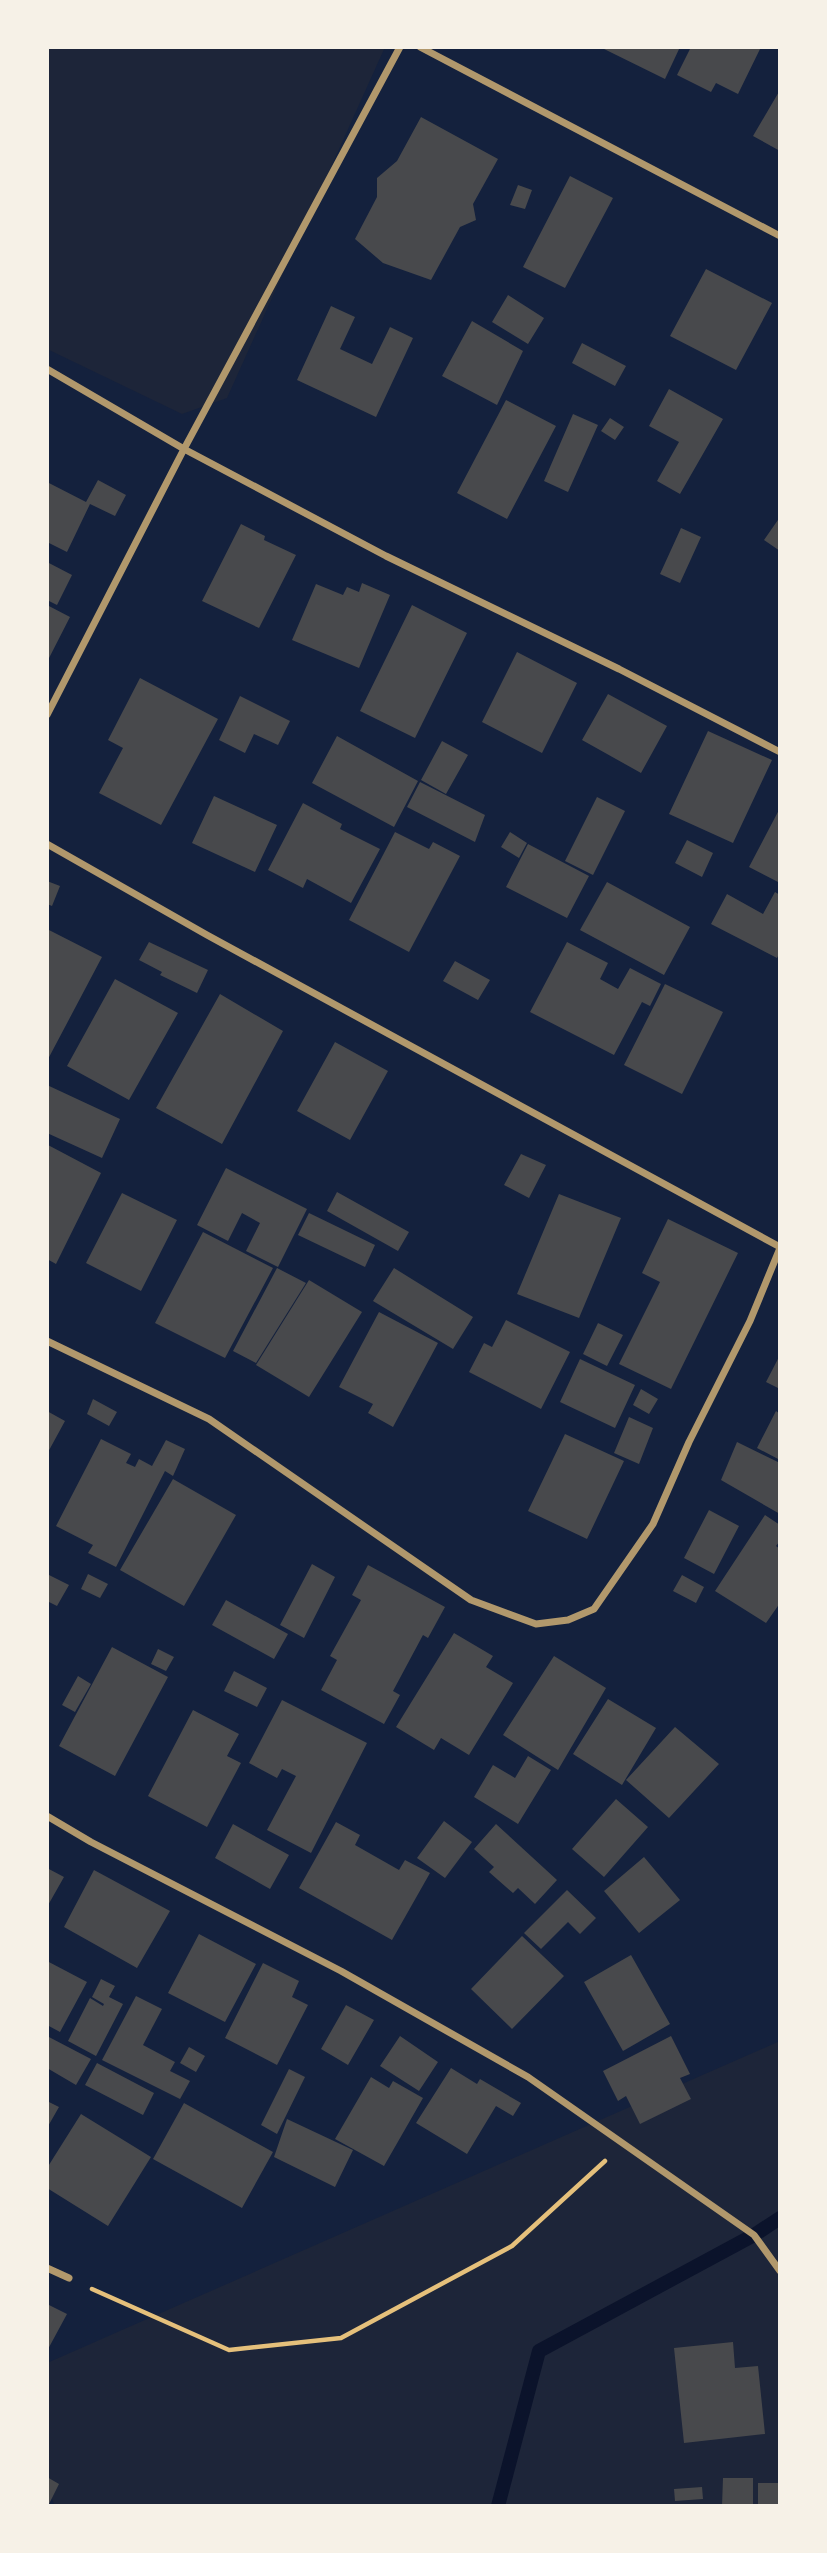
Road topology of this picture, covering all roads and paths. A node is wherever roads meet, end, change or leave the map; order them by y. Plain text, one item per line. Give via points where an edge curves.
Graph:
1 (400, 47) edge
2 (420, 47) edge
3 (780, 236) edge
4 (47, 369) edge
5 (184, 449) junction
6 (47, 715) edge
7 (780, 752) edge
8 (47, 844) edge
9 (780, 1248) edge
10 (47, 1342) edge
11 (47, 1816) edge
12 (624, 2145) junction
13 (47, 2268) edge
14 (780, 2271) edge
15 (69, 2278) joint

1 - 5 street
2 - 3 street
4 - 5 street
5 - 6 street
5 - 7 street via 386,556
8 - 9 street
9 - 10 street via 653,1524 594,1609 568,1620 536,1624 471,1600 209,1419
11 - 12 street via 341,1971 528,2077
12 - 14 street via 754,2235
12 - 15 path via 512,2246 341,2338 229,2350
13 - 15 street

